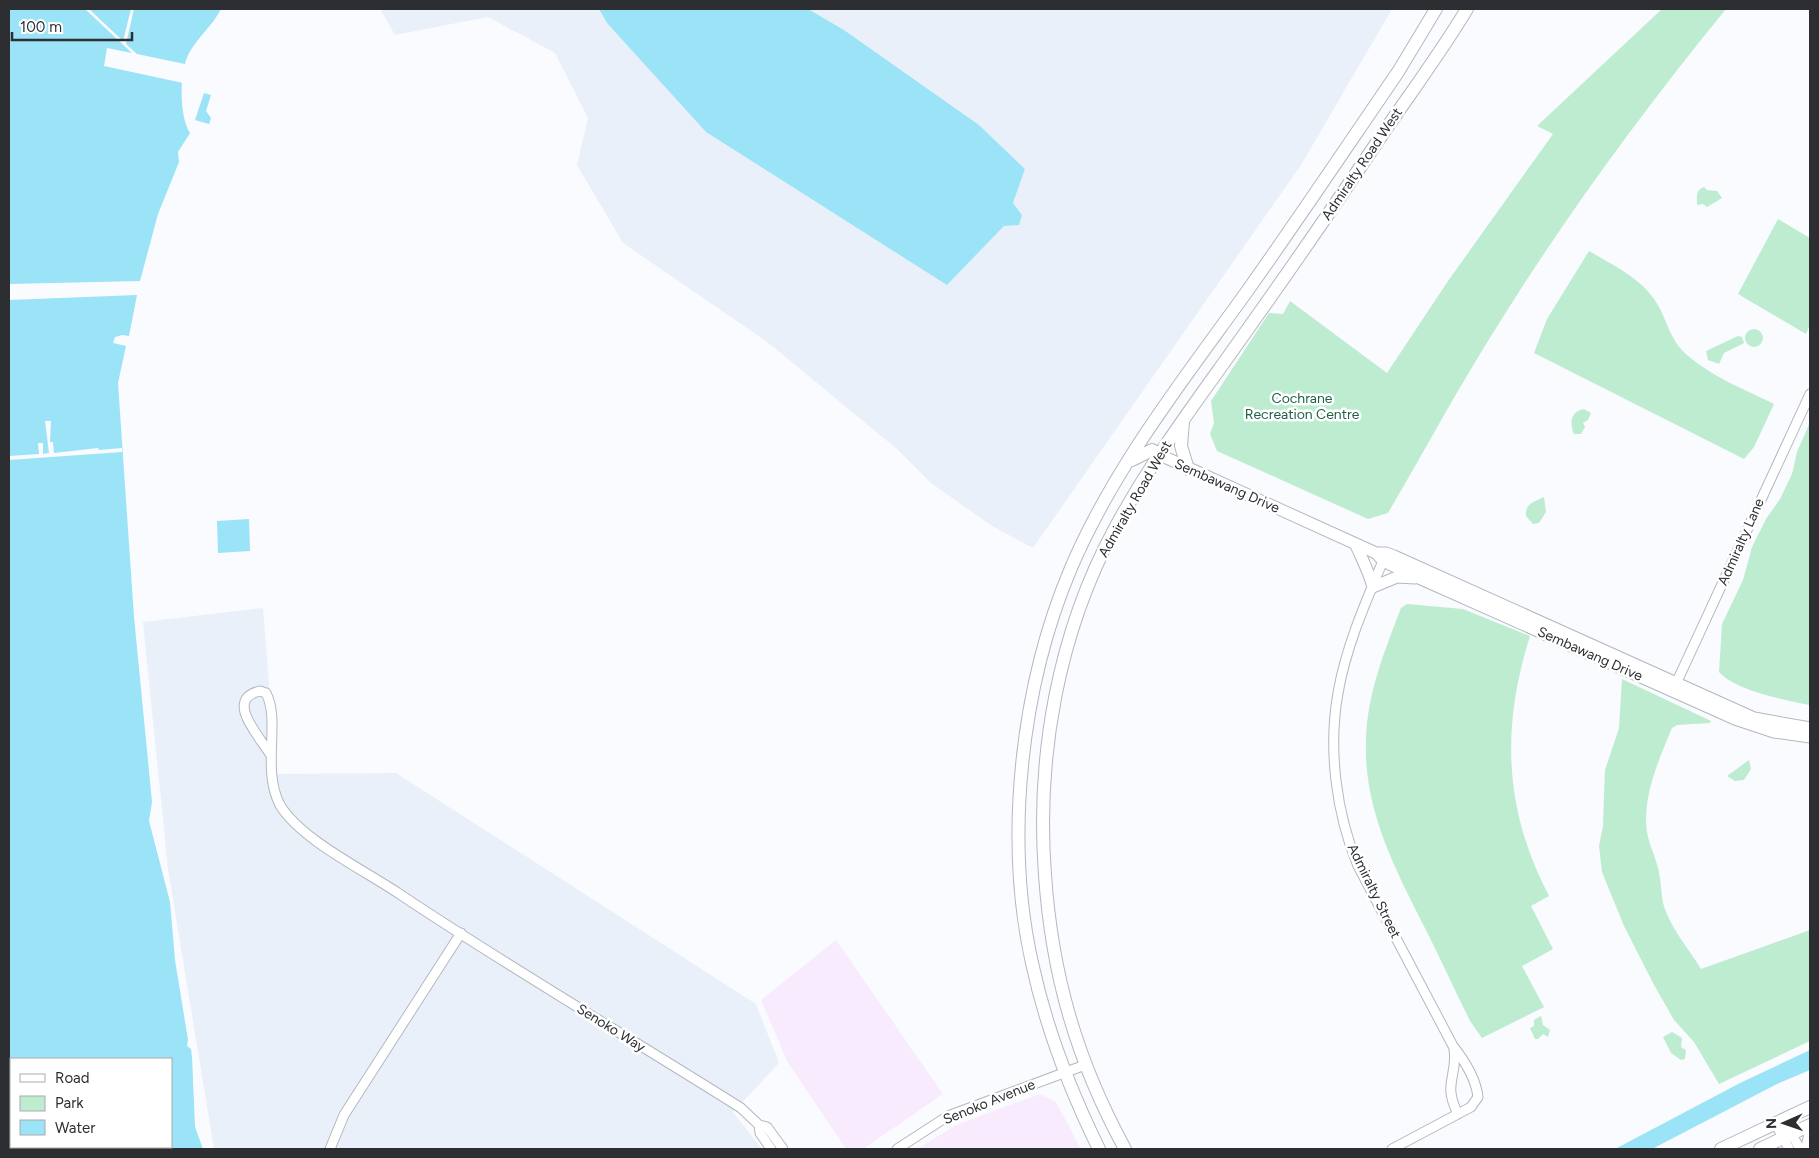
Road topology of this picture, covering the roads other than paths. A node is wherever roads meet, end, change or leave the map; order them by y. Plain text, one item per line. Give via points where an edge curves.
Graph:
1 (1436, 9) edge
2 (1467, 9) edge
3 (1810, 394) edge
4 (1184, 416) junction
5 (1160, 455) junction
6 (1127, 462) junction
7 (1188, 469) junction
8 (1356, 544) junction
9 (1382, 556) junction
10 (1419, 578) junction
11 (1373, 587) junction
12 (1675, 687) junction
13 (1810, 728) edge
14 (1810, 737) edge
15 (270, 754) junction
16 (461, 933) junction
17 (1453, 1046) junction
18 (1085, 1065) junction
19 (1064, 1072) junction
20 (1810, 1107) edge
21 (1458, 1114) junction
22 (1779, 1121) junction
23 (758, 1125) junction
24 (1810, 1125) edge
25 (1810, 1136) edge
26 (1787, 1141) edge
27 (330, 1149) edge
28 (772, 1149) edge
29 (783, 1149) edge
30 (897, 1149) edge
31 (1099, 1149) edge
32 (1125, 1149) edge
33 (1392, 1149) edge
34 (1721, 1149) edge
35 (1760, 1149) edge
36 (1800, 1149) edge
37 (1807, 1149) edge

1 - 6 main road, Admiralty Road West via 1398,72
2 - 4 main road, Admiralty Road West via 1328,215
3 - 12 street, Admiralty Lane
4 - 5 main road, Admiralty Road West
4 - 7 main road via 1181,446
5 - 6 main road via 1152,450
5 - 7 main road, Sembawang Drive
5 - 18 main road, Admiralty Road West via 1113,531 1092,577 1066,652 1048,735 1043,826 1046,897 1057,970 1069,1020
6 - 19 main road, Admiralty Road West via 1070,569 1045,640 1028,717 1021,774 1020,862 1026,930 1040,999
7 - 8 main road, Sembawang Drive
8 - 9 main road, Sembawang Drive
8 - 11 main road
9 - 10 main road, Sembawang Drive
9 - 11 street, Admiralty Street
9 - 12 main road, Sembawang Drive
10 - 11 main road via 1396,577
10 - 12 main road, Sembawang Drive
11 - 17 street, Admiralty Street via 1350,648 1338,692 1334,742 1338,794 1358,866
12 - 13 main road, Sembawang Drive via 1754,718
12 - 14 main road, Sembawang Drive via 1755,727
15 - 15 street, Senoko Way via 248,721 245,710 244,699 260,691 266,694 272,708
15 - 16 street, Senoko Way via 276,794 295,824
16 - 23 street, Senoko Way via 741,1108
16 - 27 street via 344,1115
17 - 21 street, Admiralty Street via 1456,1060 1450,1092
17 - 21 street, Admiralty Street via 1475,1084 1478,1097 1475,1104
18 - 19 street, Senoko Avenue
18 - 32 main road, Admiralty Road West
19 - 30 street, Senoko Avenue via 948,1116
19 - 31 main road, Admiralty Road West
20 - 22 main road
21 - 33 street, Admiralty Street
22 - 26 street
22 - 34 main road
23 - 28 street, Senoko Way
23 - 29 street, Senoko Way via 767,1127
24 - 26 main road
25 - 37 main road
26 - 35 main road
26 - 36 street

